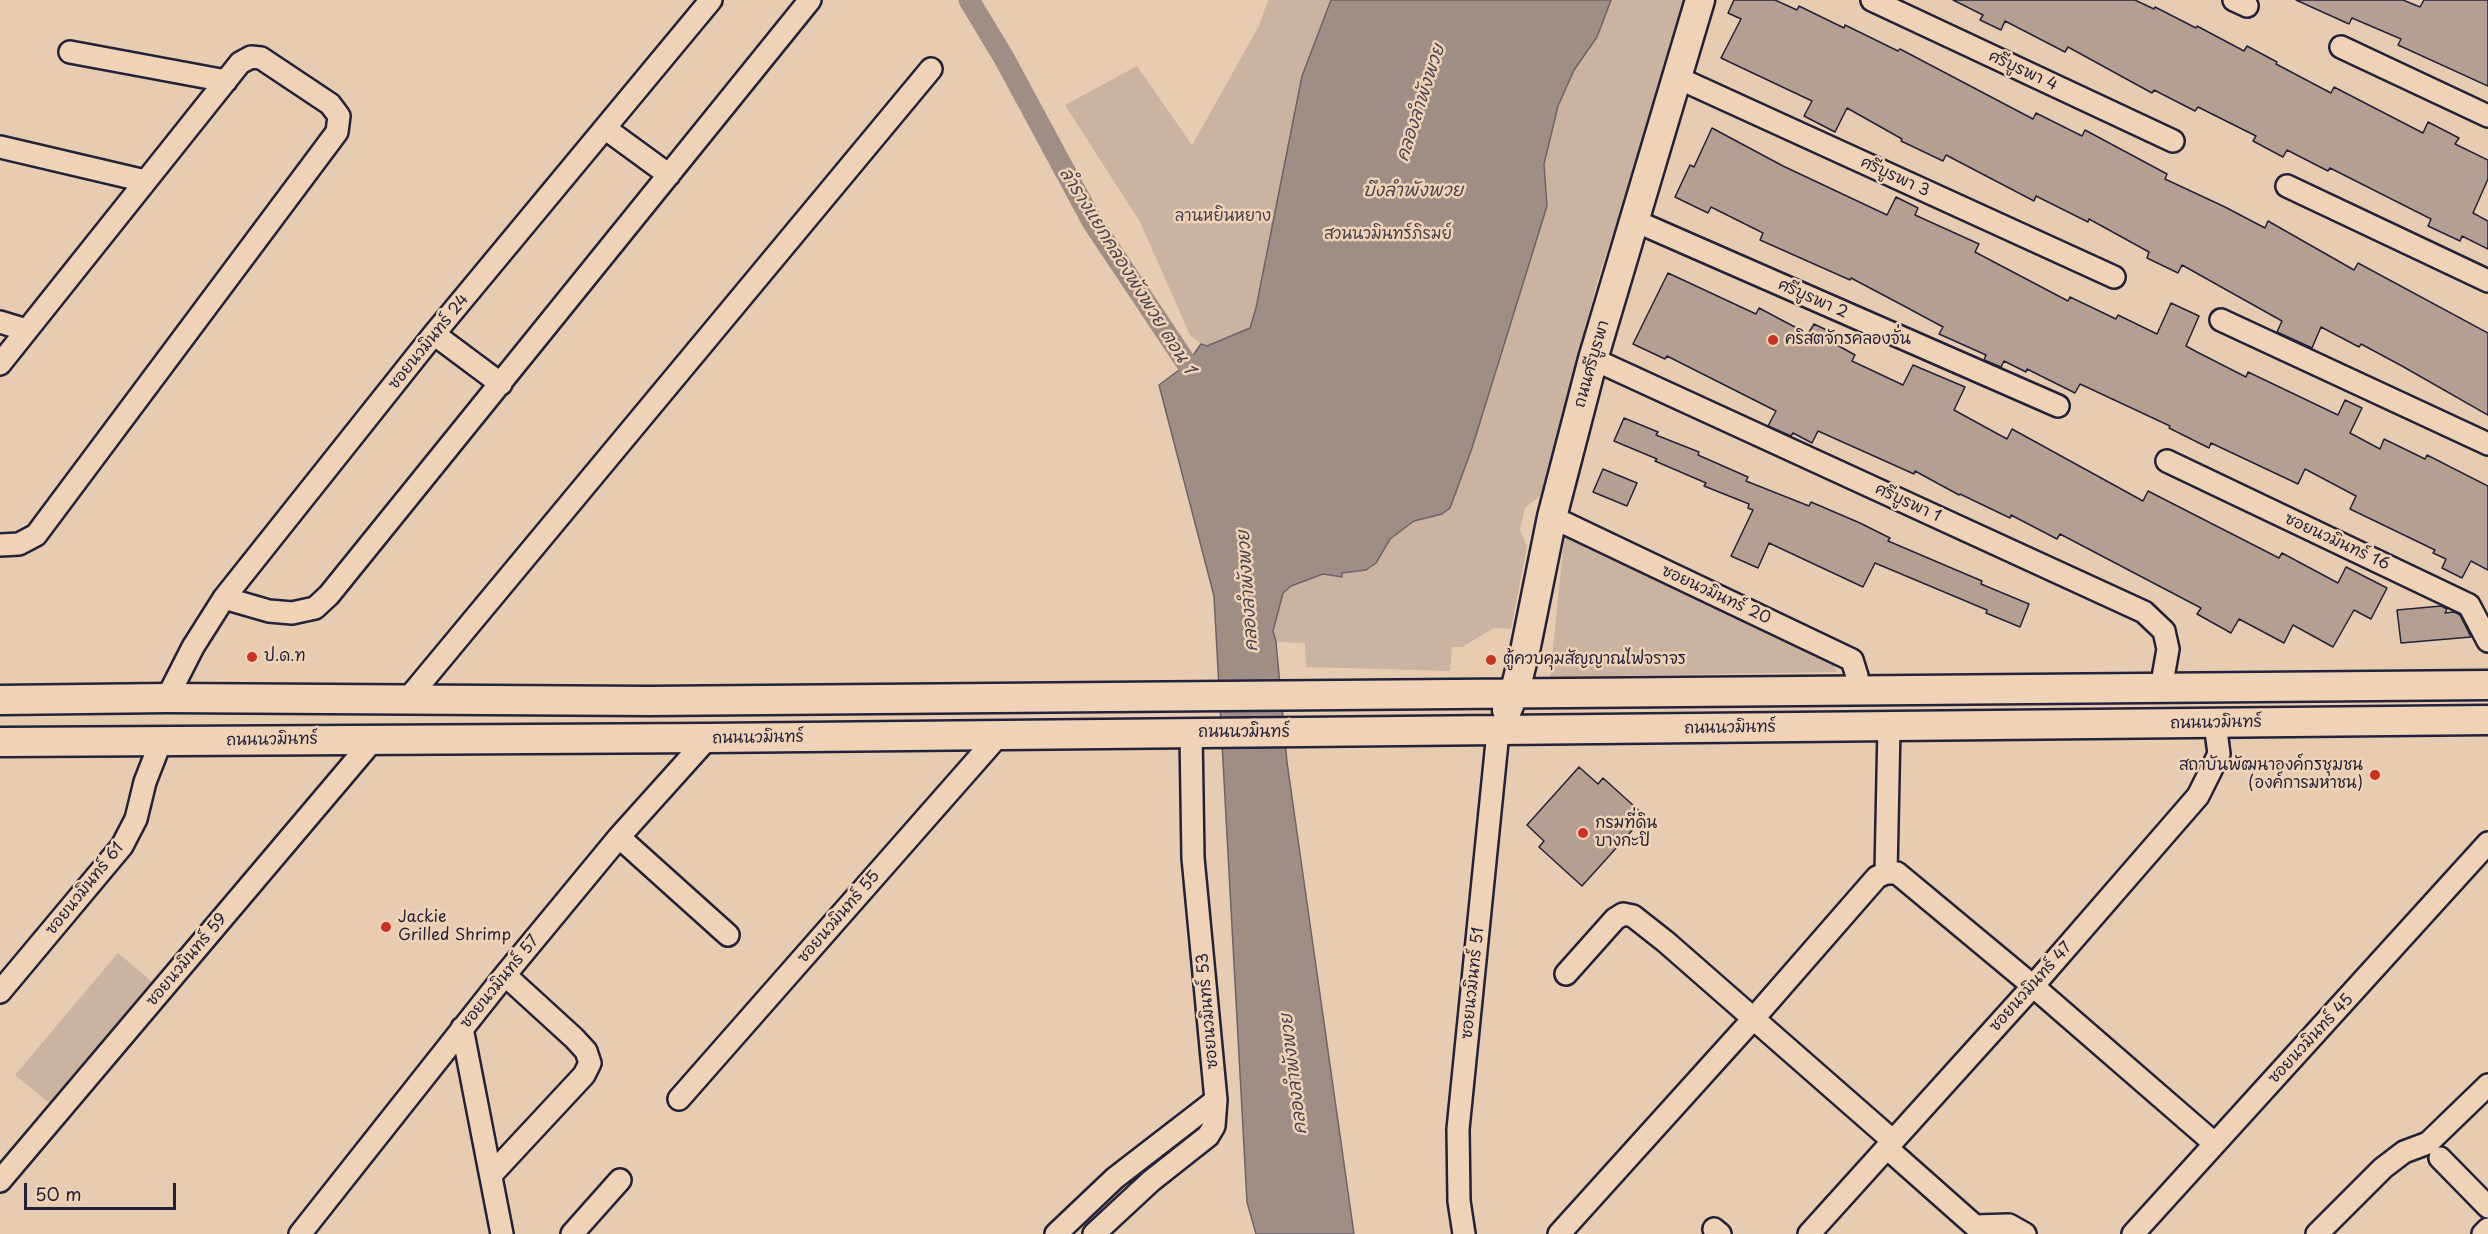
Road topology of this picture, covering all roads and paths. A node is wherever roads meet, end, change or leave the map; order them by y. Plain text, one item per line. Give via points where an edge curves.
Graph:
1 (711, 0) edge
2 (810, 0) edge
3 (1700, 0) edge
4 (1872, 0) edge
5 (2340, 47) dead end
6 (70, 52) dead end
7 (931, 69) dead end
8 (1676, 77) junction
9 (226, 81) junction
10 (2488, 116) edge
11 (606, 129) junction
12 (2173, 141) dead end
13 (0, 147) edge
14 (669, 175) junction
15 (145, 181) junction
16 (2287, 186) dead end
17 (1633, 220) junction
18 (2114, 277) dead end
19 (2488, 281) edge
20 (2221, 320) dead end
21 (0, 322) edge
22 (26, 330) junction
23 (434, 334) junction
24 (1593, 359) junction
25 (0, 364) edge
26 (501, 384) junction
27 (2058, 406) dead end
28 (2488, 444) edge
29 (2167, 461) dead end
30 (1552, 517) junction
31 (0, 545) edge
32 (224, 598) junction
33 (2488, 641) edge
34 (2488, 685) edge
35 (2161, 689) junction
36 (1856, 691) junction
37 (1514, 694) junction
38 (167, 698) junction
39 (0, 700) edge
40 (406, 701) junction
41 (2488, 720) edge
42 (2215, 723) junction
43 (1889, 726) junction
44 (1497, 732) junction
45 (1203, 733) junction
46 (999, 735) junction
47 (374, 738) junction
48 (708, 738) junction
49 (161, 741) junction
50 (0, 742) edge
51 (619, 837) junction
52 (2488, 843) edge
53 (1886, 873) junction
54 (728, 935) dead end
55 (1566, 974) dead end
56 (505, 975) junction
57 (2033, 986) junction
58 (0, 992) edge
59 (1754, 1018) junction
60 (462, 1028) junction
61 (2488, 1086) edge
62 (679, 1099) dead end
63 (1216, 1100) junction
64 (2214, 1143) junction
65 (1889, 1144) junction
66 (2440, 1158) dead end
67 (3, 1171) edge
68 (491, 1175) junction
69 (620, 1180) dead end
70 (2488, 1207) edge
71 (2488, 1229) edge
72 (300, 1234) edge
73 (502, 1234) edge
74 (572, 1234) edge
75 (1056, 1234) edge
76 (1094, 1234) edge
77 (1464, 1234) edge
78 (1559, 1234) edge
79 (1809, 1234) edge
80 (2025, 1234) edge
81 (2133, 1234) edge
82 (2317, 1234) edge
83 (2483, 1234) edge

1 - 11 street, ซอยนวมินทร์ 24
2 - 14 street
3 - 8 main road, ถนนศรีบูรพา
4 - 12 street, ศรีบูรพา 4
5 - 10 street
6 - 9 street
7 - 40 street
8 - 17 main road, ถนนศรีบูรพา
8 - 18 street, ศรีบูรพา 3
9 - 15 street
9 - 31 street via 240,63 251,57 261,58 330,104 339,116 337,132 36,535 19,544
11 - 14 street
11 - 23 street, ซอยนวมินทร์ 24
13 - 15 street
14 - 26 street
15 - 22 street
16 - 19 street
17 - 24 main road, ถนนศรีบูรพา
17 - 27 street, ศรีบูรพา 2
20 - 28 street
21 - 22 street
22 - 25 street
23 - 26 street
23 - 32 street, ซอยนวมินทร์ 24
24 - 30 main road, ถนนศรีบูรพา
24 - 35 street, ศรีบูรพา 1 via 2144,612 2164,631 2168,650
26 - 32 street via 315,608 292,613 269,611
29 - 33 street, ซอยนวมินทร์ 16 via 2469,605
30 - 36 street, ซอยนวมินทร์ 20 via 1852,660
30 - 37 main road, ถนนศรีบูรพา
32 - 38 street, ซอยนวมินทร์ 24
34 - 35 main road
35 - 36 main road
36 - 37 main road
37 - 40 main road
37 - 44 main road, ถนนศรีบูรพา
38 - 39 main road
38 - 40 main road
38 - 49 main road
41 - 42 main road, ถนนนวมินทร์
42 - 43 main road, ถนนนวมินทร์
42 - 57 street, ซอยนวมินทร์ 47 via 2219,754 2198,796
43 - 44 main road, ถนนนวมินทร์
43 - 53 street
44 - 45 main road, ถนนนวมินทร์
44 - 77 street, ซอยนวมินทร์ 51 via 1458,1130 1459,1202
45 - 46 main road, ถนนนวมินทร์
45 - 63 street, ซอยนวมินทร์ 53 via 1193,858
46 - 48 main road, ถนนนวมินทร์
46 - 62 street, ซอยนวมินทร์ 55
47 - 48 main road, ถนนนวมินทร์
47 - 49 main road, ถนนนวมินทร์
47 - 67 street, ซอยนวมินทร์ 59
48 - 51 street, ซอยนวมินทร์ 57
49 - 50 main road, ถนนนวมินทร์
49 - 58 street, ซอยนวมินทร์ 61 via 136,819 122,846
51 - 54 street
51 - 56 street, ซอยนวมินทร์ 57
52 - 64 street, ซอยนวมินทร์ 45
53 - 57 street via 1897,873
53 - 59 street via 1877,877
55 - 59 street via 1615,920 1623,914 1633,916
56 - 60 street, ซอยนวมินทร์ 57
56 - 68 street via 574,1038 586,1051 590,1063 584,1075
57 - 64 street
57 - 65 street, ซอยนวมินทร์ 47
59 - 65 street
59 - 78 street
60 - 68 street
60 - 72 street, ซอยนวมินทร์ 57
61 - 82 street via 2428,1143 2404,1152 2383,1168
63 - 75 street via 1115,1178
63 - 76 street, ซอยนวมินทร์ 53 via 1214,1126 1208,1137 1151,1181
64 - 81 street, ซอยนวมินทร์ 45
65 - 79 street, ซอยนวมินทร์ 47
65 - 80 street via 1975,1226 2009,1225
66 - 70 street
68 - 73 street
69 - 74 street
71 - 83 street

